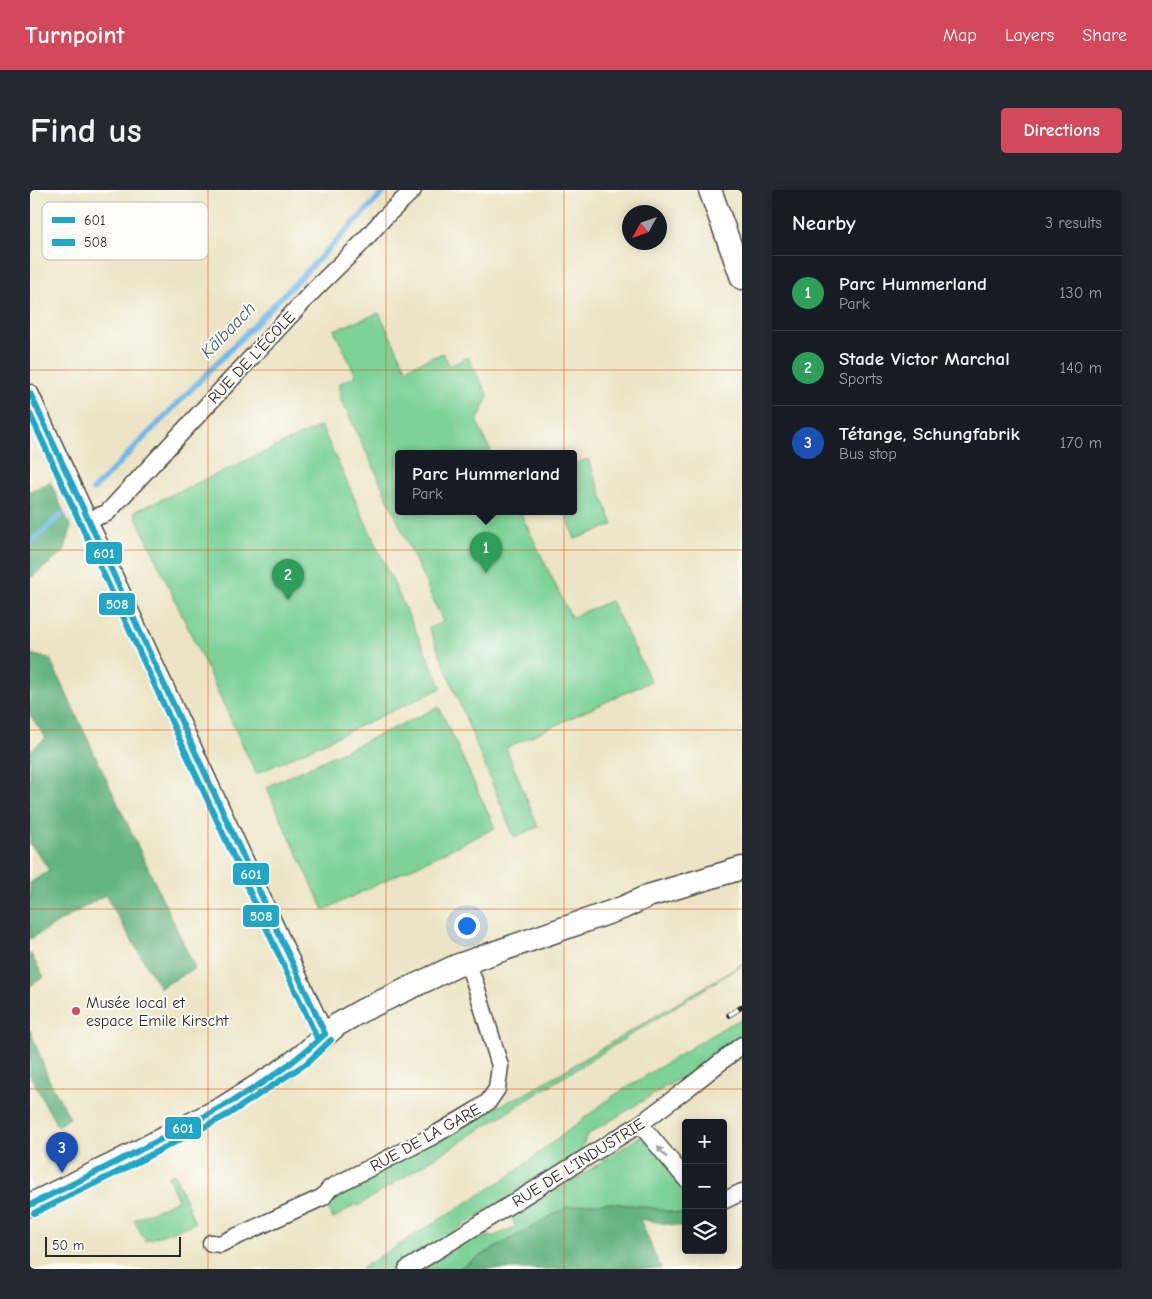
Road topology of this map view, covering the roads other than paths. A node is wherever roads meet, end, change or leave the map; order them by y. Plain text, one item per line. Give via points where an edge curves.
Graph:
1 (413, 190) edge
2 (710, 190) edge
3 (742, 278) edge
4 (30, 393) edge
5 (88, 520) junction
6 (742, 868) edge
7 (467, 962) junction
8 (326, 1034) junction
9 (742, 1045) edge
10 (640, 1124) junction
11 (682, 1174) edge
12 (742, 1192) edge
13 (727, 1199) edge
14 (30, 1205) edge
15 (211, 1243) dead end
16 (407, 1269) edge

1 - 5 street, RUE DE L'ÉCOLE via 315,289 107,513
2 - 3 main road
4 - 5 street
5 - 8 street
6 - 7 main road via 648,896
7 - 8 main road via 360,1011
7 - 15 street, RUE DE LA GARE via 500,1066 497,1089 488,1102 433,1136 330,1188 323,1197 220,1244
8 - 14 main road via 284,1069 224,1106
9 - 10 street, RUE DE L'INDUSTRIE
11 -> 10 street
10 - 16 street, RUE DE L'INDUSTRIE
12 - 13 street

